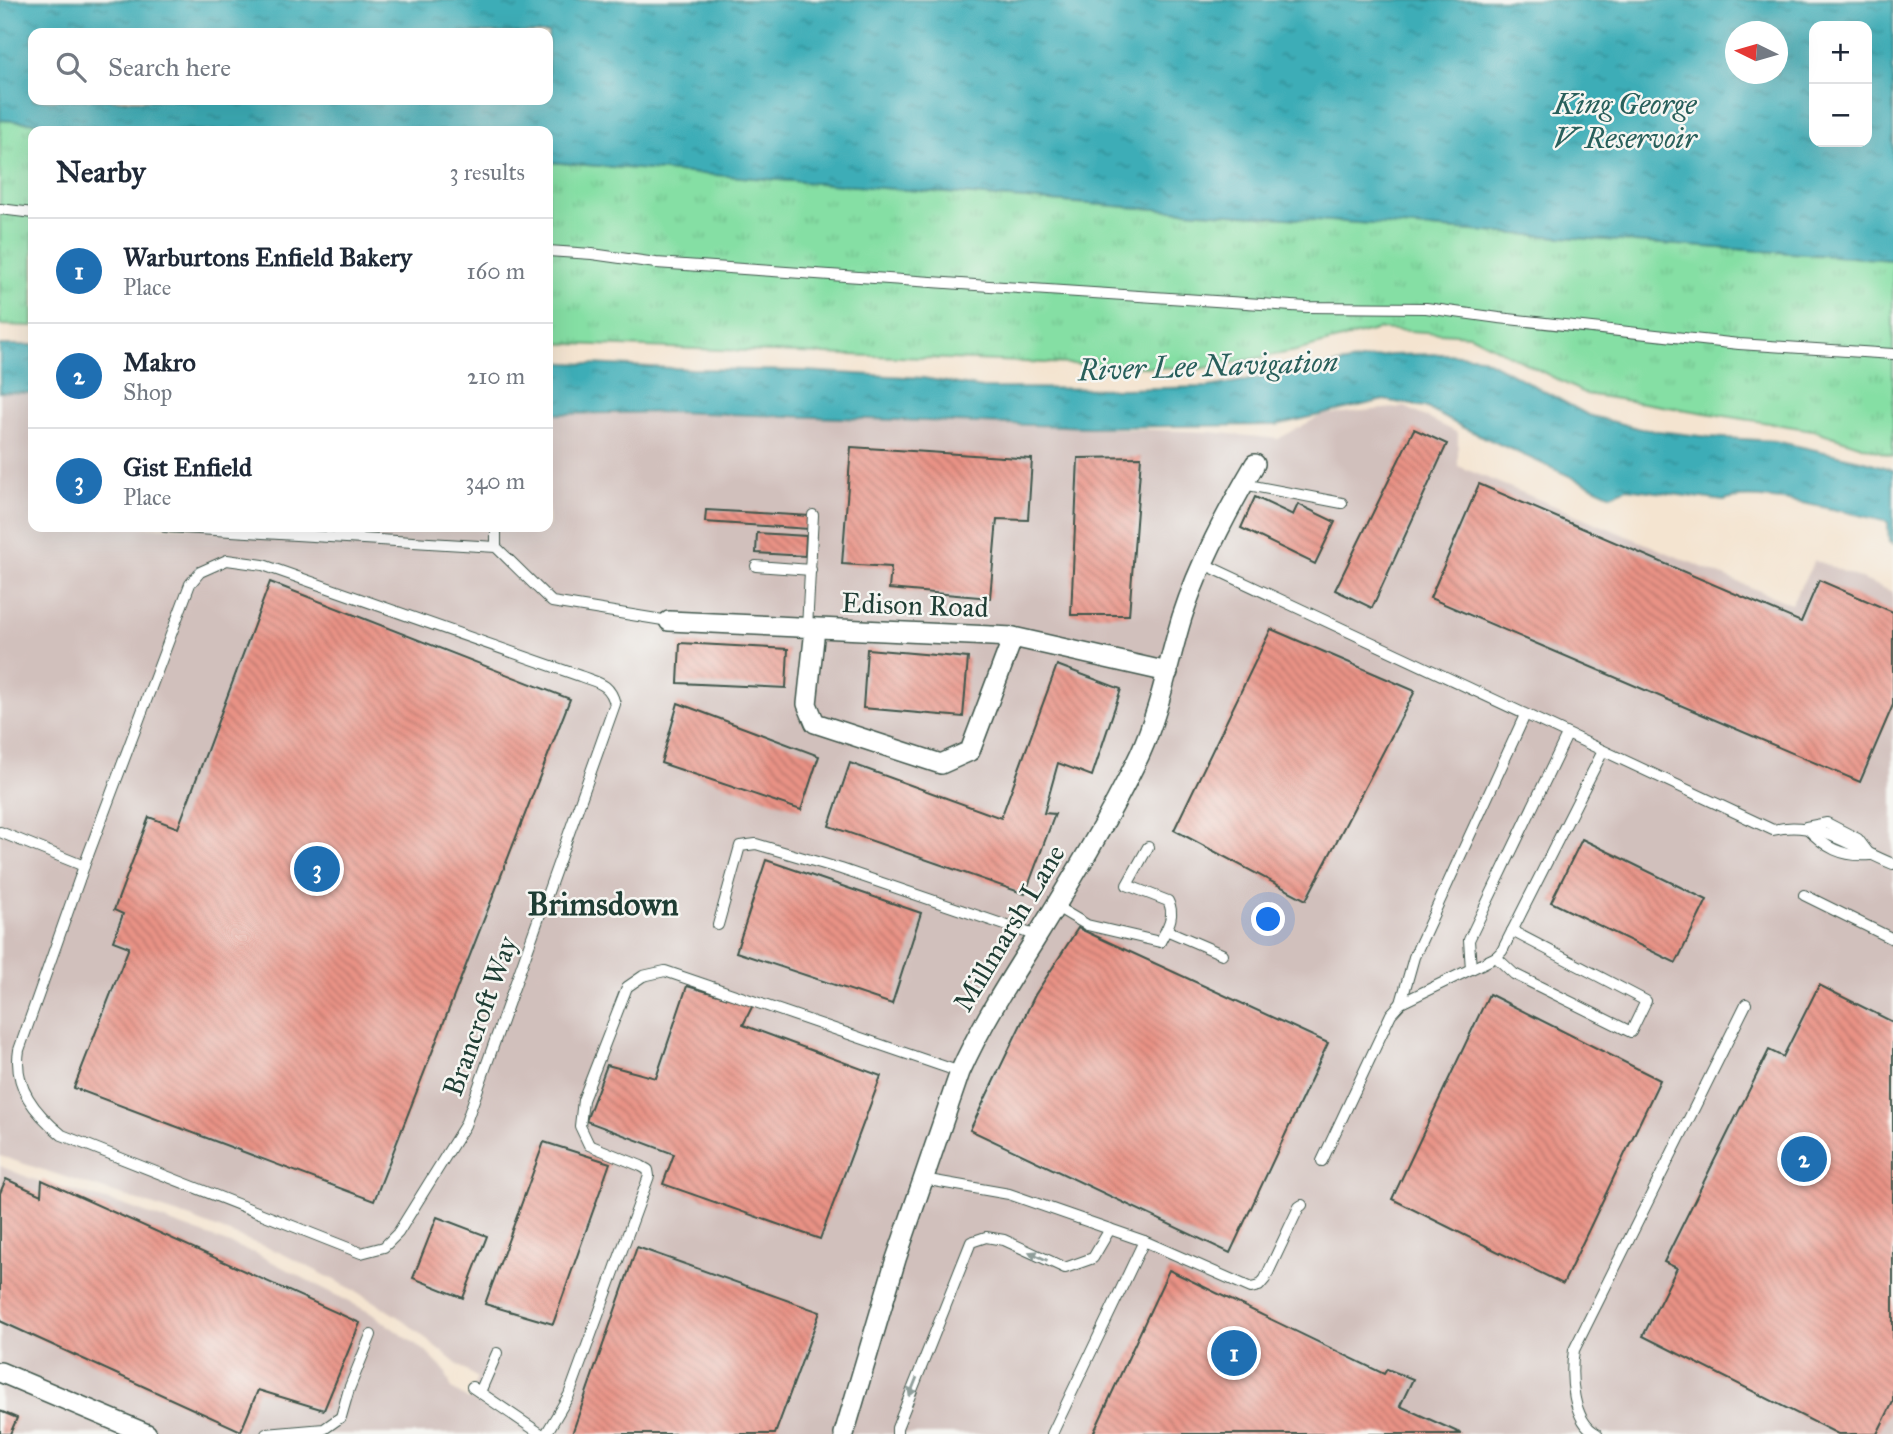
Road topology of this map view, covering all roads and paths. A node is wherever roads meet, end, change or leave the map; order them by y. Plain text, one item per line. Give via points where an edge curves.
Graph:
1 (0, 209) edge
2 (28, 212) edge
3 (553, 251) edge
4 (1893, 354) edge
5 (1255, 464) dead end
6 (1243, 484) junction
7 (1342, 503) dead end
8 (813, 516) dead end
9 (324, 532) edge
10 (496, 532) edge
11 (496, 547) junction
12 (1204, 564) junction
13 (756, 566) dead end
14 (811, 570) junction
15 (669, 621) joint
16 (811, 629) junction
17 (1013, 637) junction
18 (1168, 672) junction
19 (1525, 715) junction
20 (1567, 735) junction
21 (1603, 751) junction
22 (1806, 827) junction
23 (0, 832) edge
24 (1148, 847) dead end
25 (1870, 855) junction
26 (1893, 864) edge
27 (84, 866) junction
28 (1804, 895) dead end
29 (1055, 906) junction
30 (718, 925) dead end
31 (1166, 930) junction
32 (1512, 931) junction
33 (1037, 936) junction
34 (1893, 939) edge
35 (1222, 954) dead end
36 (1496, 957) junction
37 (1471, 969) junction
38 (1401, 1003) junction
39 (1746, 1004) dead end
40 (960, 1072) junction
41 (1322, 1161) dead end
42 (923, 1180) junction
43 (1302, 1205) dead end
44 (1110, 1229) junction
45 (1144, 1241) junction
46 (371, 1335) dead end
47 (496, 1353) dead end
48 (0, 1372) edge
49 (148, 1434) edge
50 (266, 1434) edge
51 (544, 1434) edge
52 (844, 1434) edge
53 (897, 1434) edge
54 (1052, 1434) edge
55 (1597, 1434) edge

1 - 2 lane
3 - 4 lane via 656,263 1114,295 1307,307 1426,308 1739,344
5 - 6 street, Millmarsh Lane
6 - 7 lane
6 - 12 street, Millmarsh Lane
8 - 14 lane
9 - 11 lane
10 - 11 lane
11 - 15 lane via 552,602
12 - 18 street, Millmarsh Lane via 1182,617
12 - 19 lane
13 - 14 lane
14 - 16 lane
15 - 16 street, Edison Road
16 - 17 street, Edison Road
16 - 17 street, Edison Road via 807,704 815,723 941,764 970,751
17 - 18 street, Edison Road
18 - 29 street, Millmarsh Lane via 1140,752
19 - 20 lane
19 - 38 lane via 1414,957
20 - 21 lane
20 - 37 lane via 1469,940
21 - 22 lane via 1773,830
21 - 32 lane
22 - 25 lane via 1819,841 1850,857
22 - 25 lane via 1827,823 1858,838
23 - 27 lane
24 - 31 lane via 1127,885 1168,901 1171,920
25 - 26 lane
27 - 27 lane, Brancroft Way via 190,584 200,572 227,560 276,569 580,676 612,692 615,704 607,732 465,1125 398,1233 384,1247 361,1253 62,1135 30,1103 16,1065 19,1050
28 - 34 lane
29 - 31 lane via 1087,925 1160,942
29 - 33 street, Millmarsh Lane
30 - 33 lane via 740,846 757,844
31 - 35 lane
32 - 36 lane
32 - 36 lane via 1646,1001 1631,1032 1514,974
33 - 40 street, Millmarsh Lane
36 - 37 lane
37 - 38 lane
38 - 41 lane via 1391,1014
39 - 55 lane via 1574,1350 1574,1391 1580,1415
40 - 42 street, Millmarsh Lane
40 - 51 lane via 665,971 643,976 627,987 583,1100 580,1126 589,1145 641,1166 649,1176 569,1395
42 - 44 lane via 1009,1194
42 - 52 street, Millmarsh Lane
43 - 45 lane via 1265,1279 1251,1288
44 - 45 lane
44 -> 53 lane via 1093,1258 1065,1268 1004,1240 986,1237 971,1242
45 - 54 lane
46 - 50 lane via 341,1417 324,1429
47 - 51 lane via 476,1390
48 - 49 street

